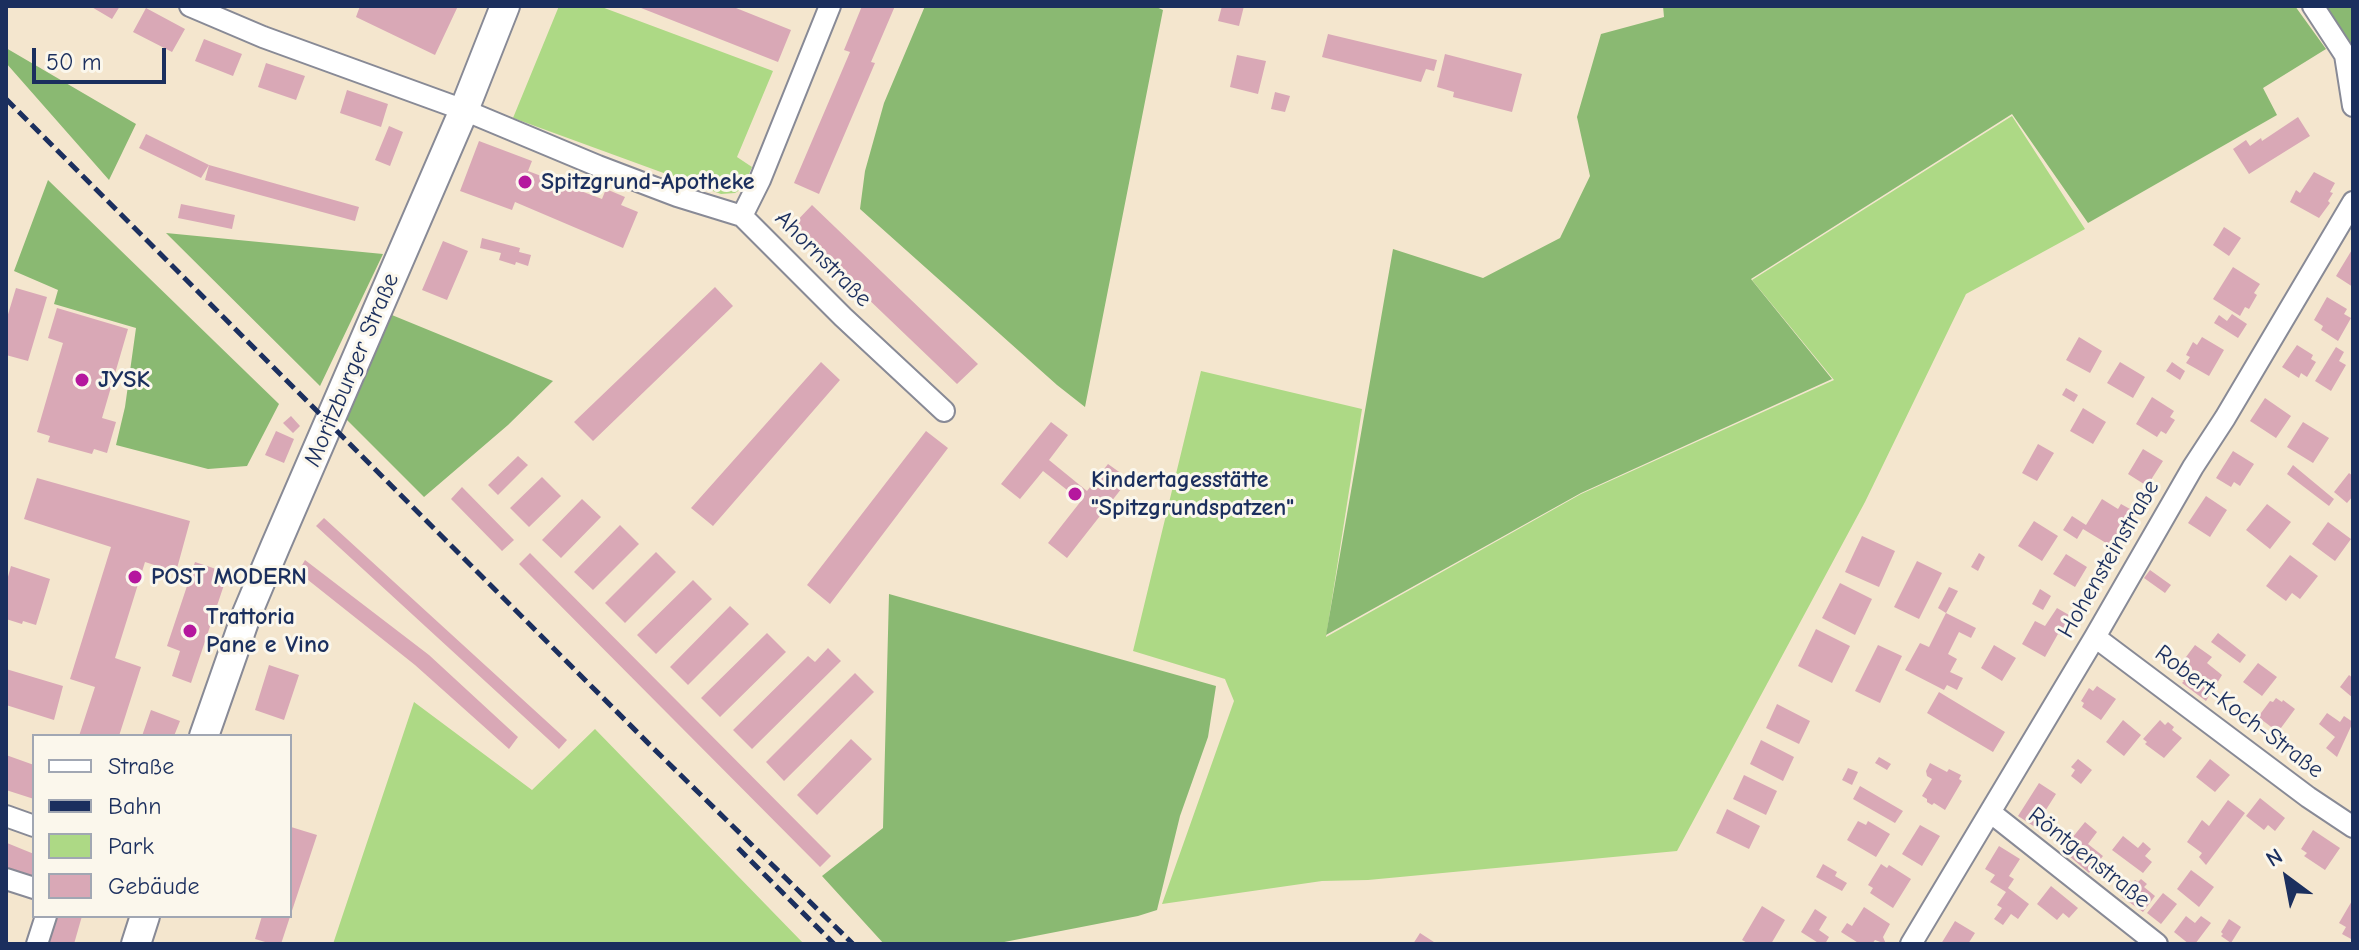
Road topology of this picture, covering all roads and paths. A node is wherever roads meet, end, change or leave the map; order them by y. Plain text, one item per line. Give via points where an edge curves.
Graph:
1 (190, 6) edge
2 (505, 6) edge
3 (830, 6) edge
4 (2313, 6) edge
5 (2353, 106) edge
6 (464, 110) junction
7 (2353, 202) edge
8 (742, 216) junction
9 (944, 411) dead end
10 (2095, 637) junction
11 (205, 734) edge
12 (1990, 812) junction
13 (6, 816) edge
14 (32, 825) edge
15 (2353, 827) edge
16 (6, 879) edge
17 (32, 887) edge
18 (45, 918) edge
19 (144, 918) edge
20 (37, 944) edge
21 (136, 944) edge
22 (1911, 944) edge
23 (2157, 944) edge

1 - 6 street, Ahornstraße
2 - 6 street, Moritzburger Straße
3 - 8 street
4 - 5 street via 2345,55
6 - 8 street, Ahornstraße via 598,166
6 - 11 street, Moritzburger Straße via 246,616
7 - 10 street, Hohensteinstraße
8 - 9 street, Ahornstraße
10 - 12 street, Hohensteinstraße
10 - 15 street, Robert-Koch-Straße
12 - 22 street, Hohensteinstraße
12 - 23 street, Röntgenstraße
13 - 14 street
16 - 17 street
18 - 20 street
19 - 21 street

